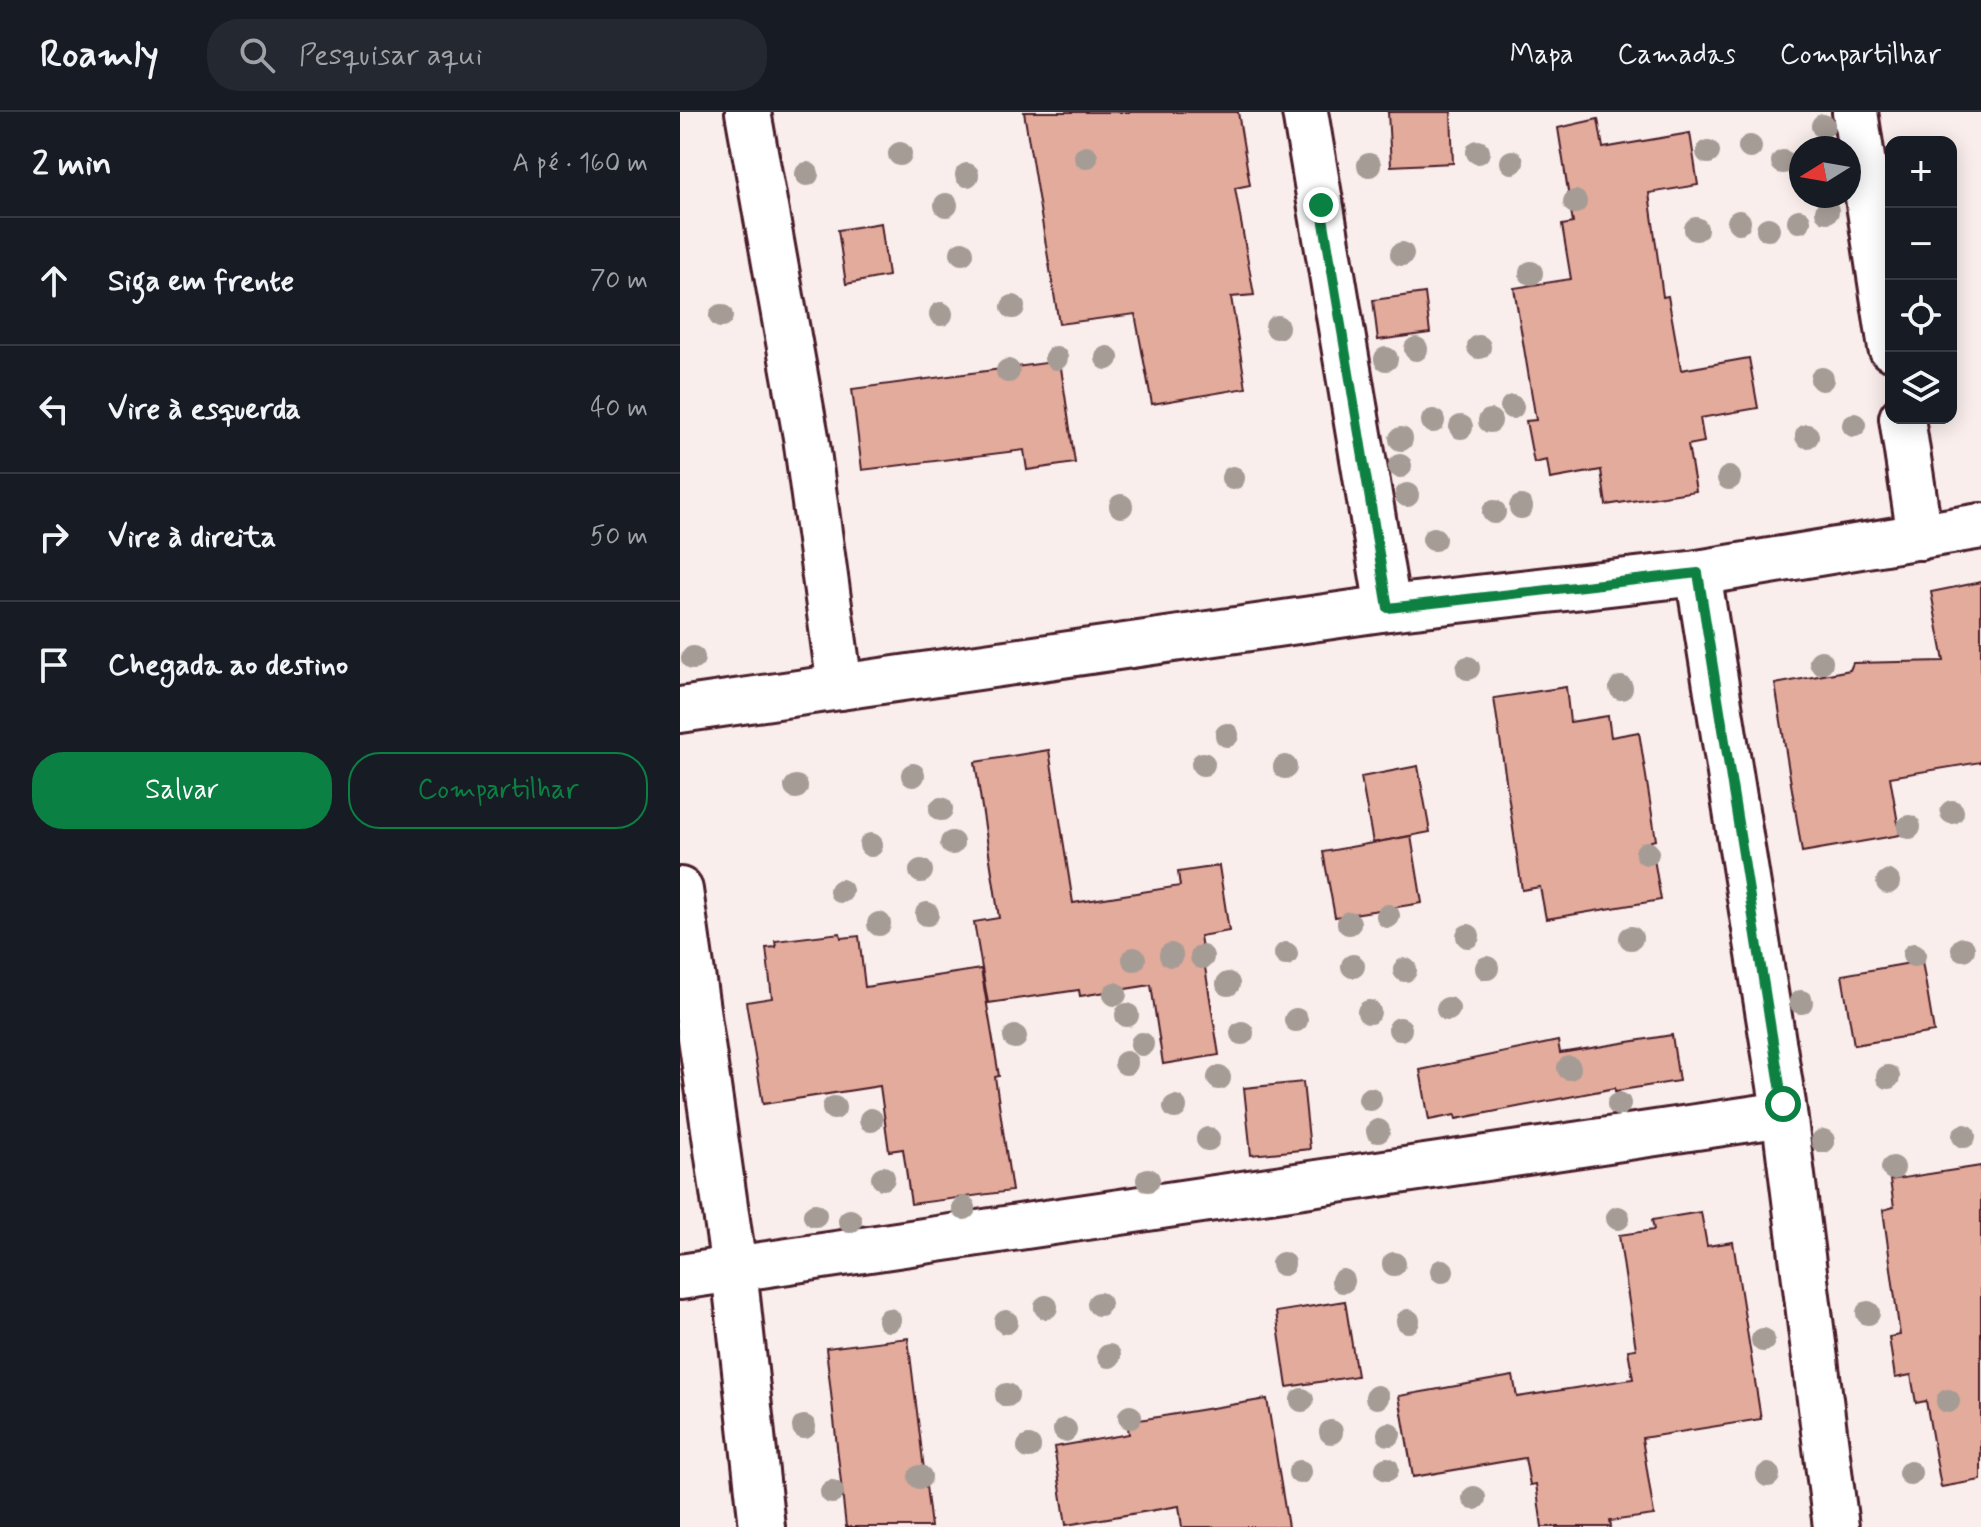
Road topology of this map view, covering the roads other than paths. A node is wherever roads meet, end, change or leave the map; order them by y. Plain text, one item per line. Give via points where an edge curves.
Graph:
1 (748, 112) edge
2 (1305, 112) edge
3 (1855, 112) edge
4 (1885, 309) edge
5 (1903, 424) edge
6 (1981, 526) edge
7 (1920, 537) junction
8 (1698, 573) junction
9 (1388, 608) junction
10 (840, 687) junction
11 (680, 710) edge
12 (680, 890) edge
13 (1784, 1114) junction
14 (734, 1269) junction
15 (680, 1277) edge
16 (762, 1527) edge
17 (1836, 1527) edge

1 - 10 street via 806,437
2 - 9 street
3 - 4 street
5 - 7 street
6 - 7 street
7 - 8 street
8 - 9 street
8 - 13 street
9 - 10 street
10 - 11 street
12 - 14 street
13 - 14 street
13 - 17 street
14 - 15 street
14 - 16 street

